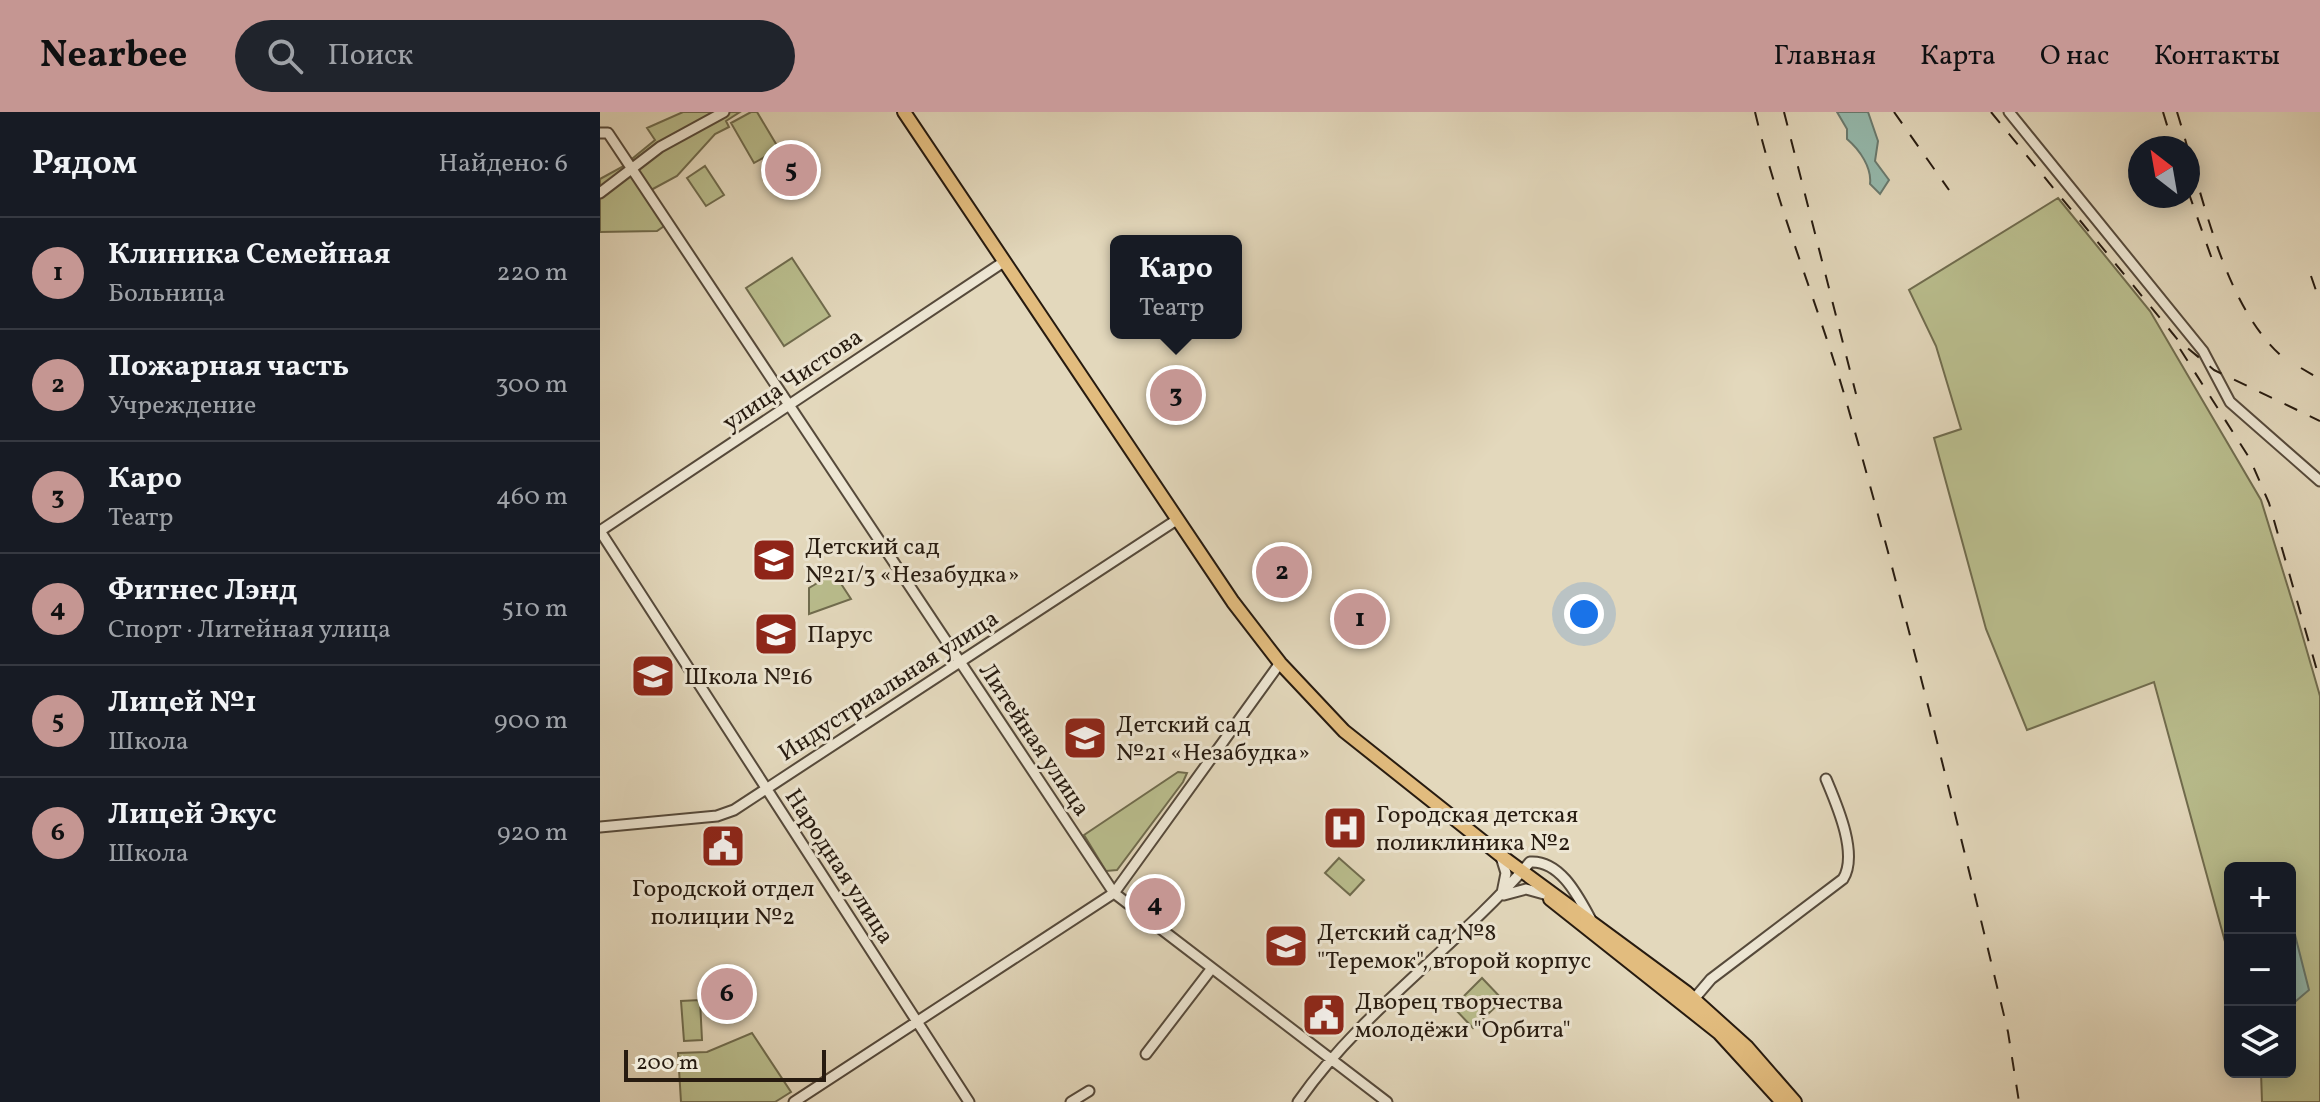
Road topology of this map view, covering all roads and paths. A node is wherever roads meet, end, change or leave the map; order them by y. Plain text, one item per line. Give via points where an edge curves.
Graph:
1 (904, 112) edge
2 (2009, 112) edge
3 (721, 114) edge
4 (600, 133) edge
5 (629, 166) junction
6 (600, 193) edge
7 (1005, 261) junction
8 (787, 406) junction
9 (2320, 481) edge
10 (1178, 519) junction
11 (600, 531) edge
12 (960, 662) junction
13 (1280, 663) junction
14 (1826, 779) dead end
15 (767, 789) junction
16 (600, 827) edge
17 (1500, 855) junction
18 (1522, 872) junction
19 (1114, 893) junction
20 (1544, 894) junction
21 (1501, 896) junction
22 (1212, 968) junction
23 (1694, 999) junction
24 (918, 1022) junction
25 (1146, 1054) dead end
26 (1330, 1058) junction
27 (1089, 1091) dead end
28 (1778, 1099) edge
29 (794, 1102) edge
30 (969, 1102) edge
31 (1071, 1102) edge
32 (1298, 1102) edge
33 (1387, 1102) edge
34 (1795, 1102) edge

1 - 7 main road
2 - 9 street via 2203,351 2230,402
3 - 5 street
4 - 5 street, Литейная улица via 608,133
5 - 6 street
5 - 8 street, Литейная улица
7 - 8 street, улица Чистова
7 - 10 main road
8 - 11 street, улица Чистова
8 - 12 street, Литейная улица
10 - 12 street, Индустриальная улица
10 - 13 main road
11 - 15 street, Народная улица
12 - 15 street, Индустриальная улица
12 - 19 street, Литейная улица
13 - 17 main road via 1344,731
13 - 19 street
14 - 23 street via 1844,827 1848,871 1711,979
15 - 16 street, Индустриальная улица via 717,816
15 - 24 street, Народная улица
17 - 18 main road
17 - 21 street via 1506,873
18 - 20 main road
18 - 21 street
18 - 23 main road
19 - 22 street, Литейная улица
19 - 24 street
20 - 21 street via 1526,889
20 - 28 main road via 1719,1033
21 - 26 street
22 - 25 street
22 - 26 street, Литейная улица
23 - 34 main road via 1747,1047
24 - 29 street
24 - 30 street, Народная улица
26 - 32 street
26 - 33 street, Литейная улица
27 - 31 street

